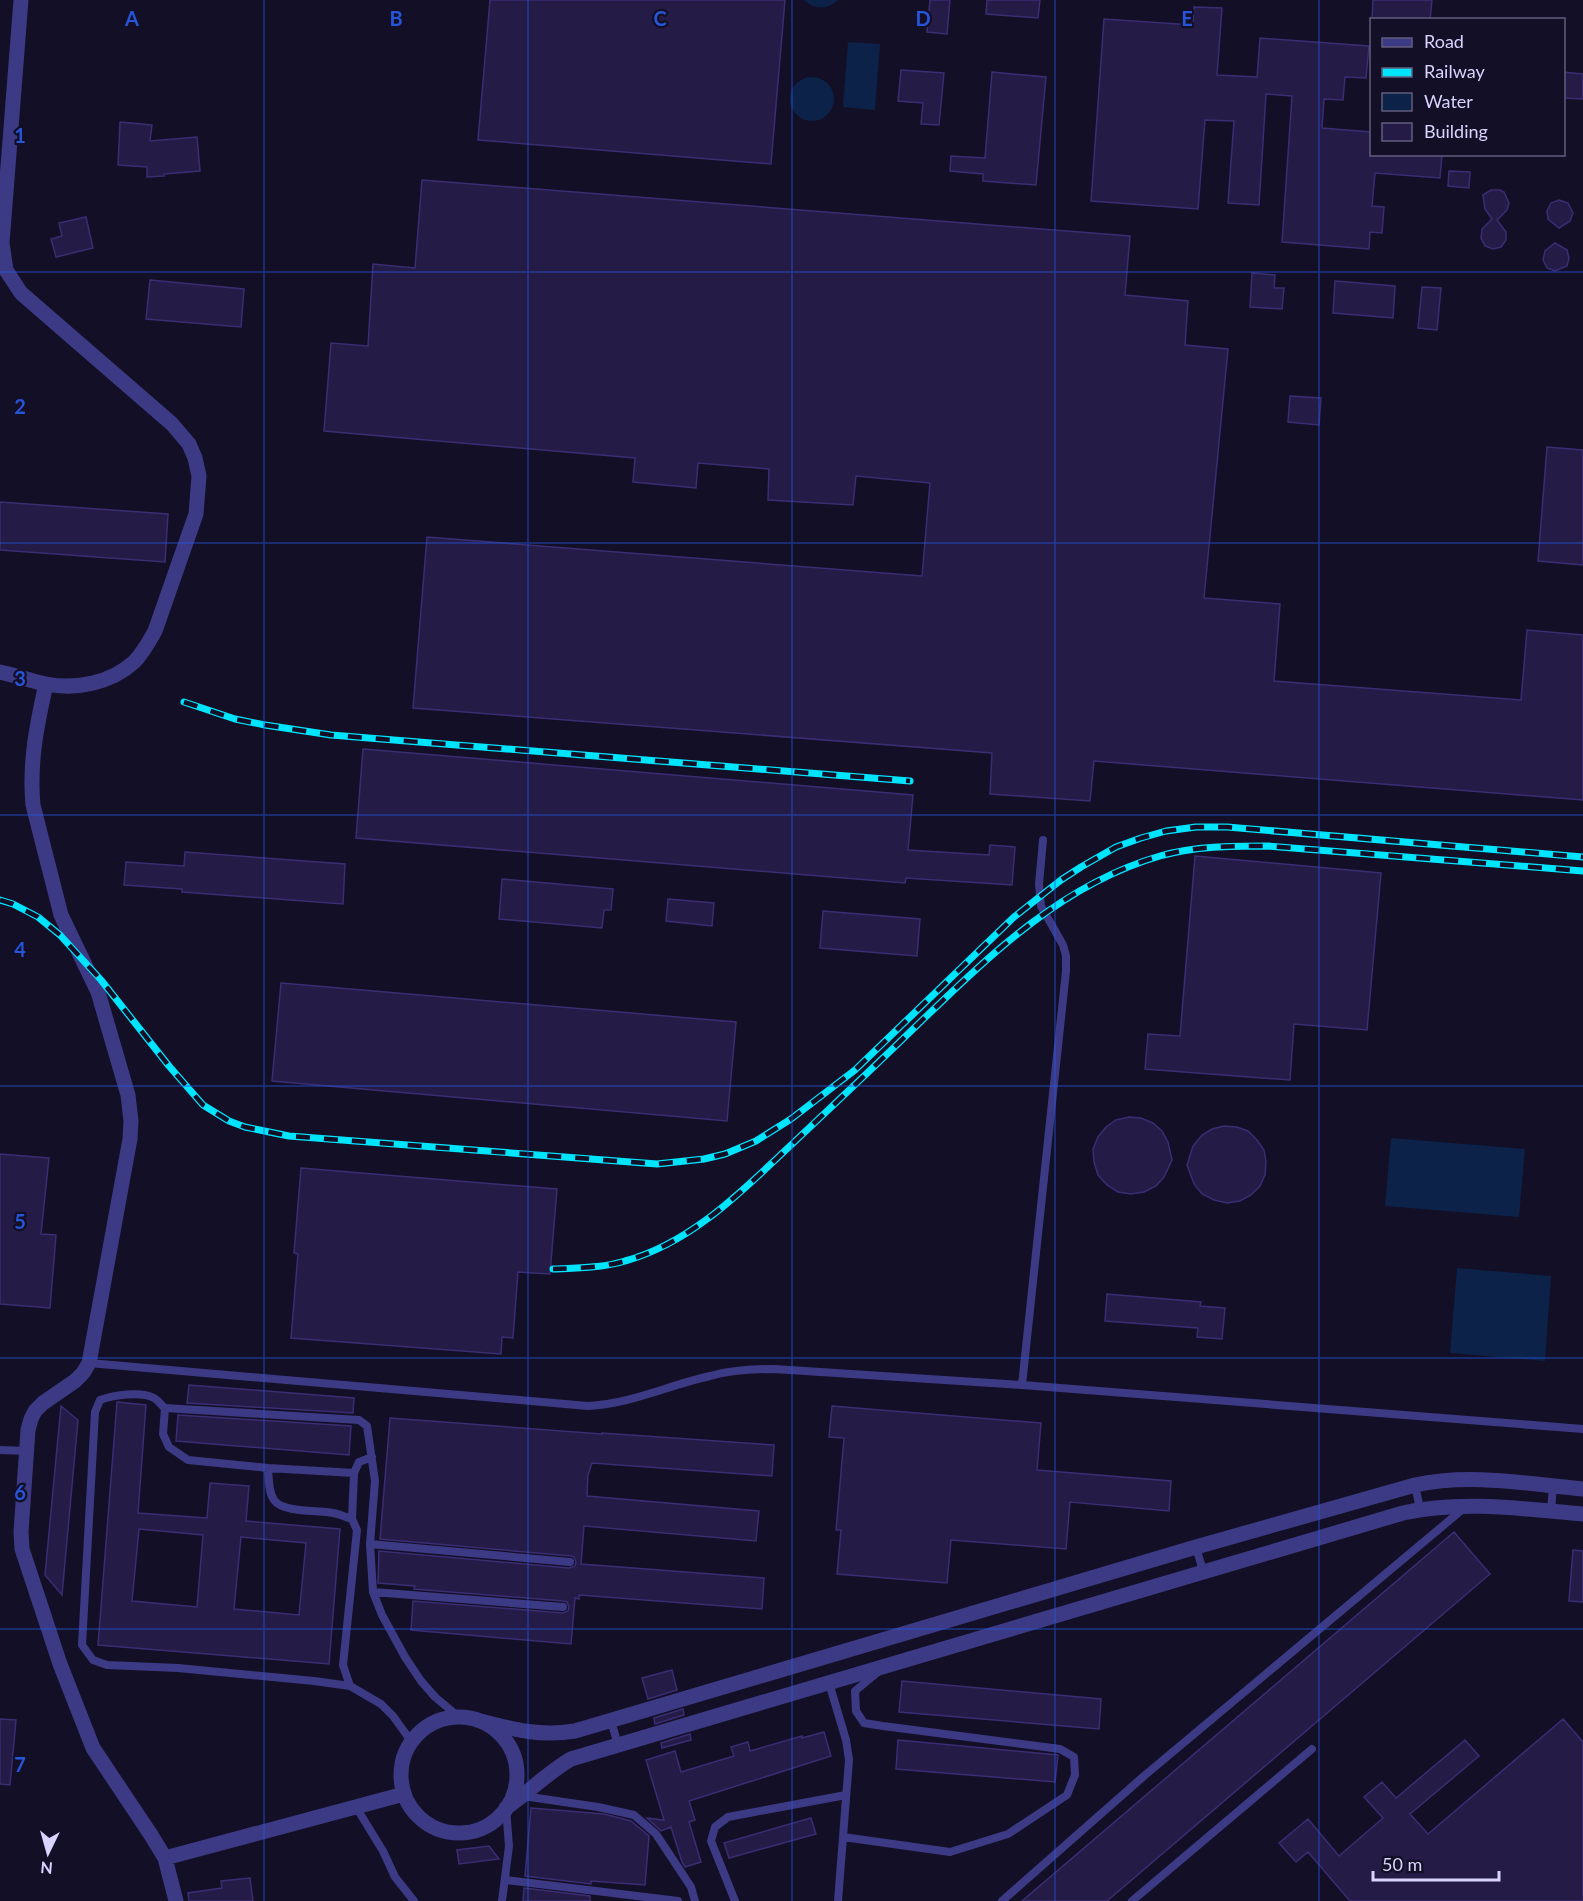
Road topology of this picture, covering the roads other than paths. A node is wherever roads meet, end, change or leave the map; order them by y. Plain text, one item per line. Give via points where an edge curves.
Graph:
1 (21, 0) edge
2 (1, 253) edge
3 (0, 672) edge
4 (46, 684) junction
5 (1043, 840) dead end
6 (89, 1363) junction
7 (1022, 1385) junction
8 (165, 1408) junction
9 (1583, 1429) edge
10 (0, 1450) edge
11 (27, 1451) junction
12 (372, 1457) junction
13 (268, 1468) junction
14 (354, 1473) junction
15 (1416, 1485) junction
16 (1553, 1486) junction
17 (1583, 1489) edge
18 (1467, 1506) junction
19 (1420, 1509) junction
20 (1551, 1511) junction
21 (1583, 1514) edge
22 (352, 1518) junction
23 (370, 1544) junction
24 (1196, 1547) junction
25 (570, 1562) dead end
26 (1203, 1571) junction
27 (373, 1592) junction
28 (563, 1607) dead end
29 (822, 1659) junction
30 (884, 1666) junction
31 (829, 1683) junction
32 (350, 1686) junction
33 (459, 1717) junction
34 (477, 1720) junction
35 (611, 1721) junction
36 (411, 1741) junction
37 (618, 1745) junction
38 (1312, 1749) dead end
39 (404, 1794) junction
40 (846, 1795) junction
41 (523, 1796) junction
42 (356, 1807) junction
43 (506, 1808) junction
44 (843, 1837) junction
45 (165, 1858) junction
46 (506, 1880) junction
47 (176, 1901) edge
48 (414, 1901) edge
49 (502, 1901) edge
50 (678, 1901) edge
51 (694, 1901) edge
52 (735, 1901) edge
53 (838, 1901) edge
54 (1002, 1901) edge
55 (1132, 1901) edge

1 - 2 street
2 - 4 street via 6,270 21,293 180,432 189,444 199,476 196,514 146,648 120,673 105,680 71,686
3 - 4 street
4 - 6 street via 33,752 33,805 61,915 98,992 128,1095 131,1121
5 - 7 lane via 1041,906 1063,945 1066,971
6 - 7 lane via 588,1406 609,1405 740,1370
6 - 11 street via 75,1381 35,1411 28,1430
7 - 9 lane
8 - 12 lane via 359,1419 368,1426
8 - 13 lane via 163,1434 169,1448 188,1460
8 - 32 lane via 154,1398 113,1395 100,1400 95,1412 82,1645 88,1655 107,1665 200,1670
10 - 11 lane
11 - 45 street via 22,1549 60,1664 93,1748
12 - 14 lane via 359,1462
12 - 23 lane via 375,1481
13 - 14 lane
13 - 22 lane via 270,1493 278,1505
14 - 22 lane
15 - 16 street via 1476,1480
15 - 19 lane
15 - 24 street
16 - 17 street
16 - 20 lane
18 - 19 street
18 - 20 street
18 - 54 lane via 1143,1776
19 - 26 street
20 - 21 street
22 - 32 lane via 357,1530 343,1665
23 - 25 lane
23 - 27 lane
24 - 26 lane
24 - 29 street
26 - 30 street
27 - 28 lane
27 - 33 lane via 421,1681
29 - 31 street
29 - 35 street
30 - 31 street
30 - 44 lane via 855,1691 856,1711 864,1722 1060,1749 1074,1757 1075,1775 1067,1795 1008,1834 950,1852
31 - 37 street
31 - 40 lane via 848,1750
32 - 36 lane via 381,1704
33 - 34 street
33 - 36 street via 424,1728
34 - 35 street via 541,1734 575,1731
34 - 43 street via 493,1728 514,1756 517,1774
35 - 37 lane
36 - 39 street via 403,1758
37 - 41 street via 554,1768
38 - 55 lane
39 - 42 street
39 - 43 street via 426,1822 460,1833 494,1821
40 - 44 lane
40 - 52 lane via 720,1821 711,1840
41 - 43 street
41 - 51 lane via 634,1815 656,1834 691,1887
42 - 45 street
42 - 48 lane via 395,1878
43 - 46 lane
44 - 53 lane
45 - 47 street
46 - 49 lane
46 - 50 lane

